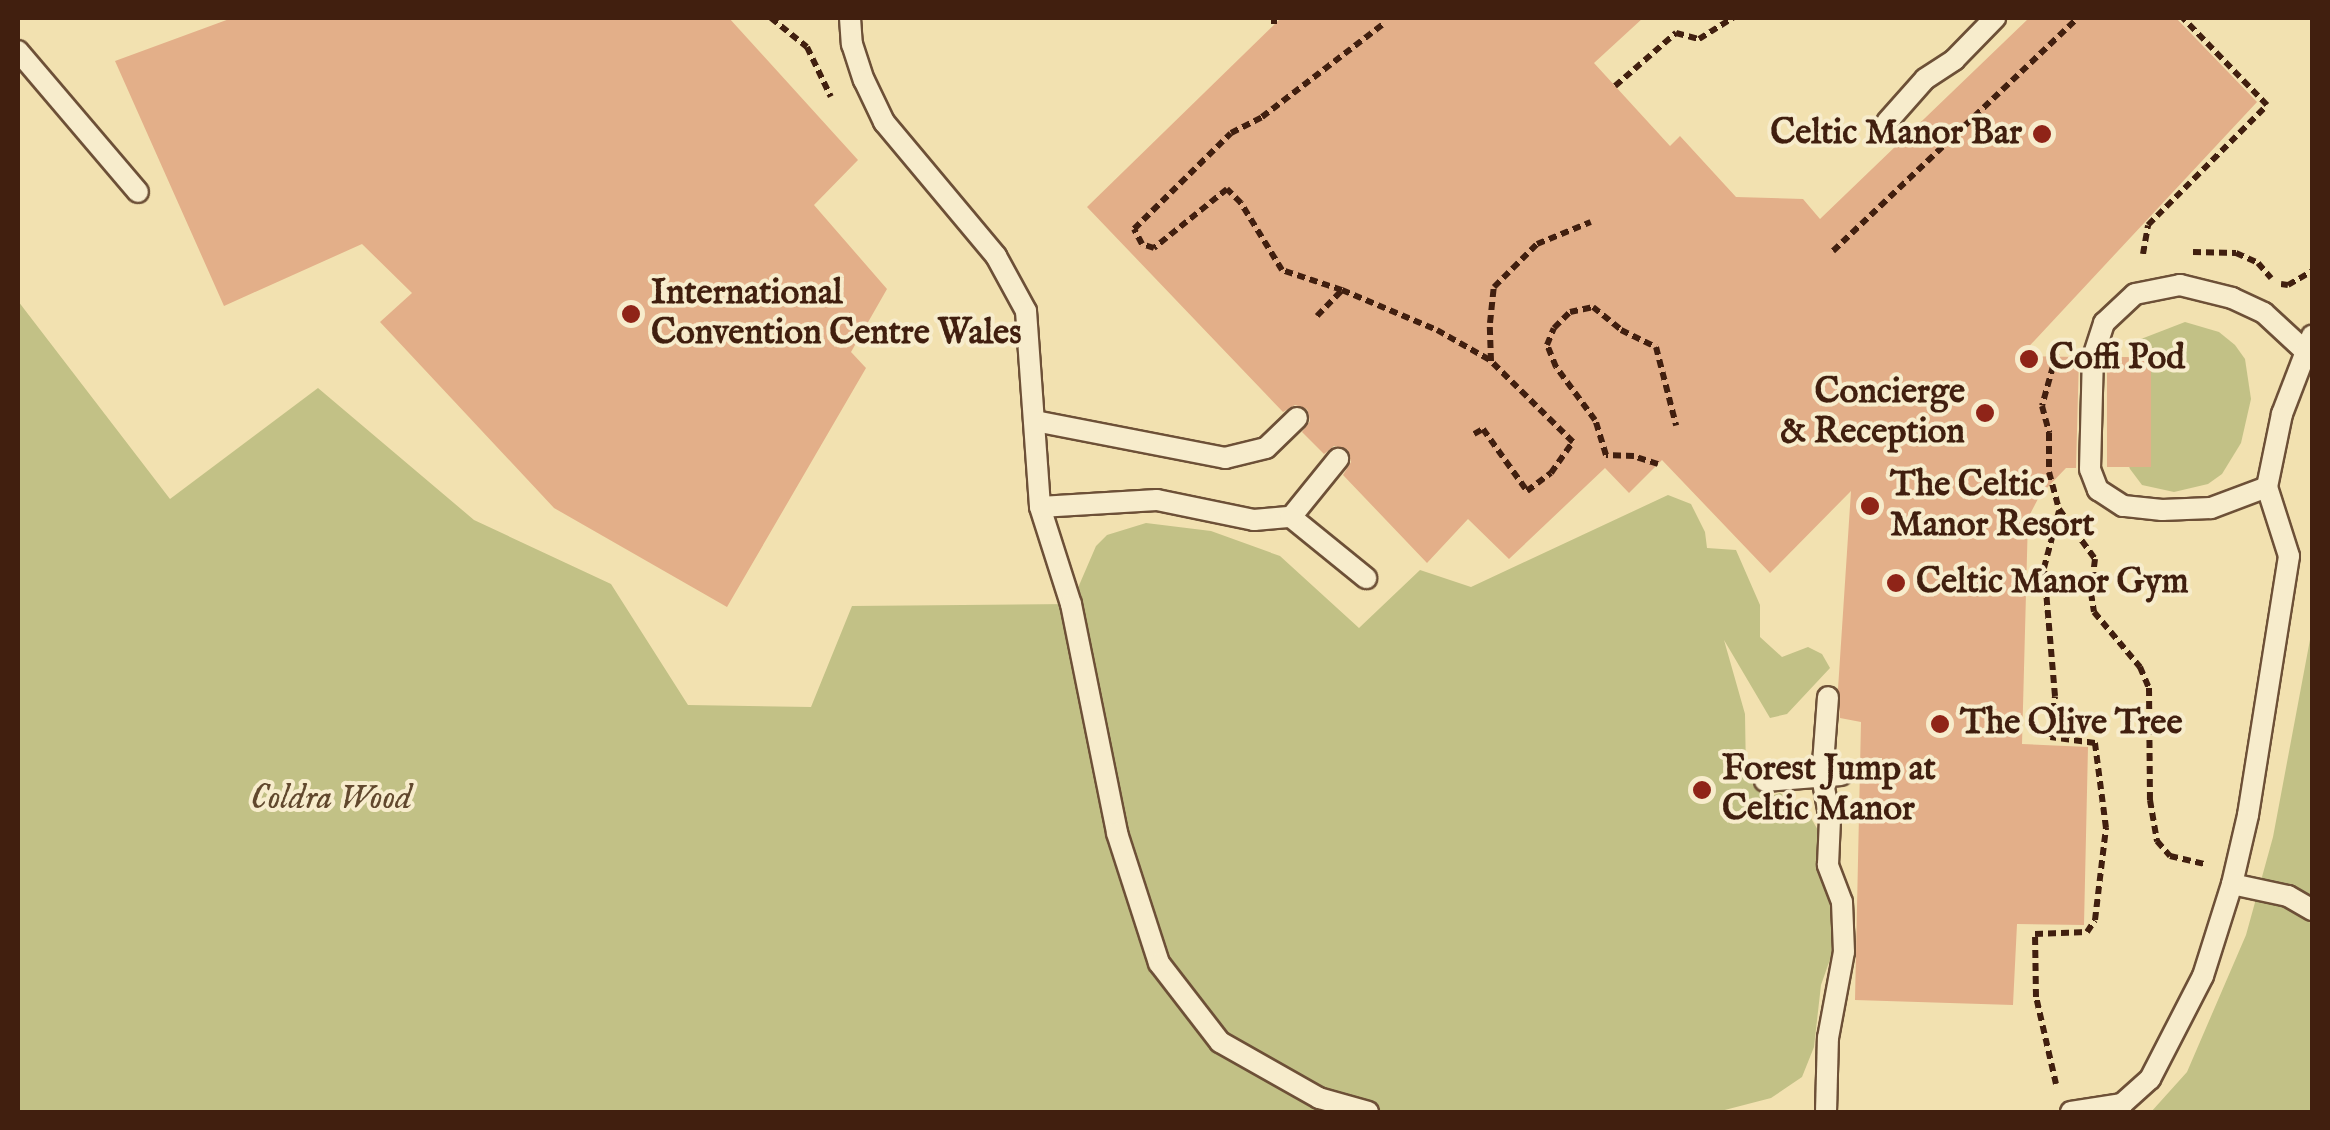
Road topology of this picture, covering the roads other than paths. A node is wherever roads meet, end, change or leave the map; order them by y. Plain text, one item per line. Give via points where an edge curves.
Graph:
1 (850, 18) edge
2 (1994, 18) edge
3 (18, 51) edge
4 (1887, 122) dead end
5 (138, 192) dead end
6 (2308, 343) edge
7 (1298, 418) dead end
8 (1035, 421) junction
9 (1338, 459) dead end
10 (2267, 487) junction
11 (1040, 507) junction
12 (1290, 517) junction
13 (1366, 578) dead end
14 (1828, 698) dead end
15 (1832, 776) junction
16 (1765, 781) dead end
17 (2234, 877) junction
18 (2312, 910) edge
19 (2067, 1106) edge
20 (2120, 1108) edge
21 (1368, 1112) edge
22 (1826, 1112) edge

1 - 8 lane via 864,80 884,122 1016,288 1030,336
2 - 4 lane
3 - 5 lane
6 - 10 lane via 2282,414
6 - 10 lane via 2232,298 2180,285 2135,294 2104,323 2094,357 2090,469 2098,490 2123,506 2162,510 2211,508
7 - 8 lane via 1266,448 1225,458
8 - 11 lane
9 - 12 lane
10 - 17 lane via 2289,556
11 - 12 lane via 1157,500 1254,520
11 - 21 lane via 1071,604 1117,833 1158,964 1220,1042 1319,1098
12 - 13 lane
14 - 15 lane
15 - 16 lane
15 - 22 lane via 1828,865 1842,902 1844,952 1828,1038
17 - 18 lane
17 - 20 lane via 2203,976 2150,1079
19 - 20 lane

